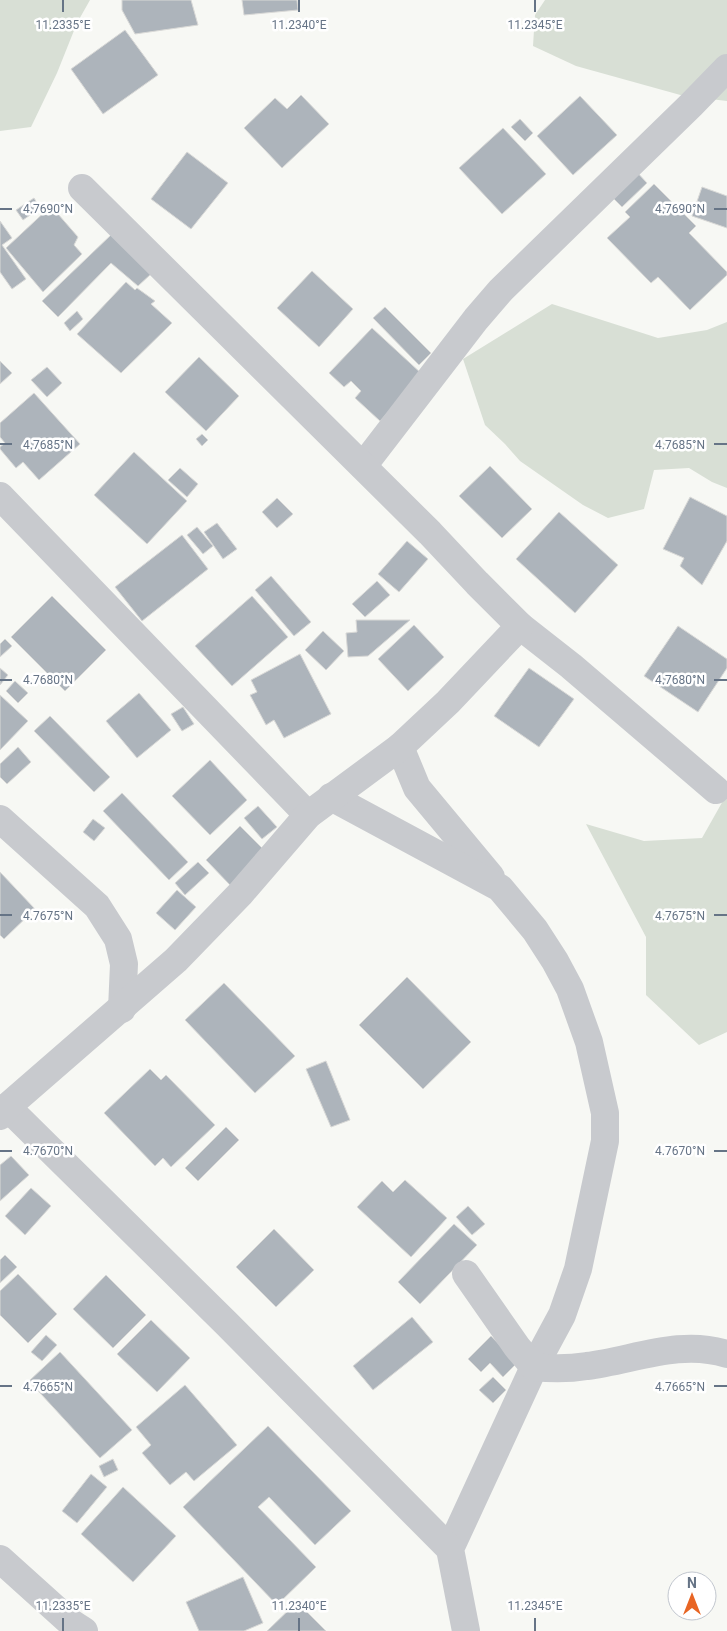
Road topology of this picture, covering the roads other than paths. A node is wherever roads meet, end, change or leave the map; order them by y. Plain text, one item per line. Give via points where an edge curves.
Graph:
1 (727, 68) edge
2 (82, 188) dead end
3 (363, 466) junction
4 (0, 496) edge
5 (520, 626) junction
6 (400, 747) junction
7 (716, 790) dead end
8 (330, 797) junction
9 (308, 815) junction
10 (0, 819) edge
11 (500, 888) junction
12 (122, 1009) junction
13 (4, 1112) edge
14 (466, 1274) dead end
15 (727, 1354) edge
16 (534, 1367) junction
17 (450, 1549) junction
18 (0, 1559) edge
19 (84, 1631) edge
20 (466, 1631) edge

1 - 3 street via 501,290
2 - 3 street
3 - 5 street
4 - 9 street
5 - 6 street
5 - 7 street via 579,672
6 - 8 street
6 - 11 street via 417,788
8 - 9 street
8 - 11 street
9 - 12 street via 240,894 176,960
10 - 12 street via 97,906 118,939 124,964
11 - 16 street via 535,930 570,989 589,1042 605,1113 605,1141 578,1270 562,1315
12 - 13 street
13 - 17 street via 220,1317
14 - 16 street
15 - 16 street via 710,1349 677,1349 587,1366
16 - 17 street
17 - 20 street
18 - 19 street

